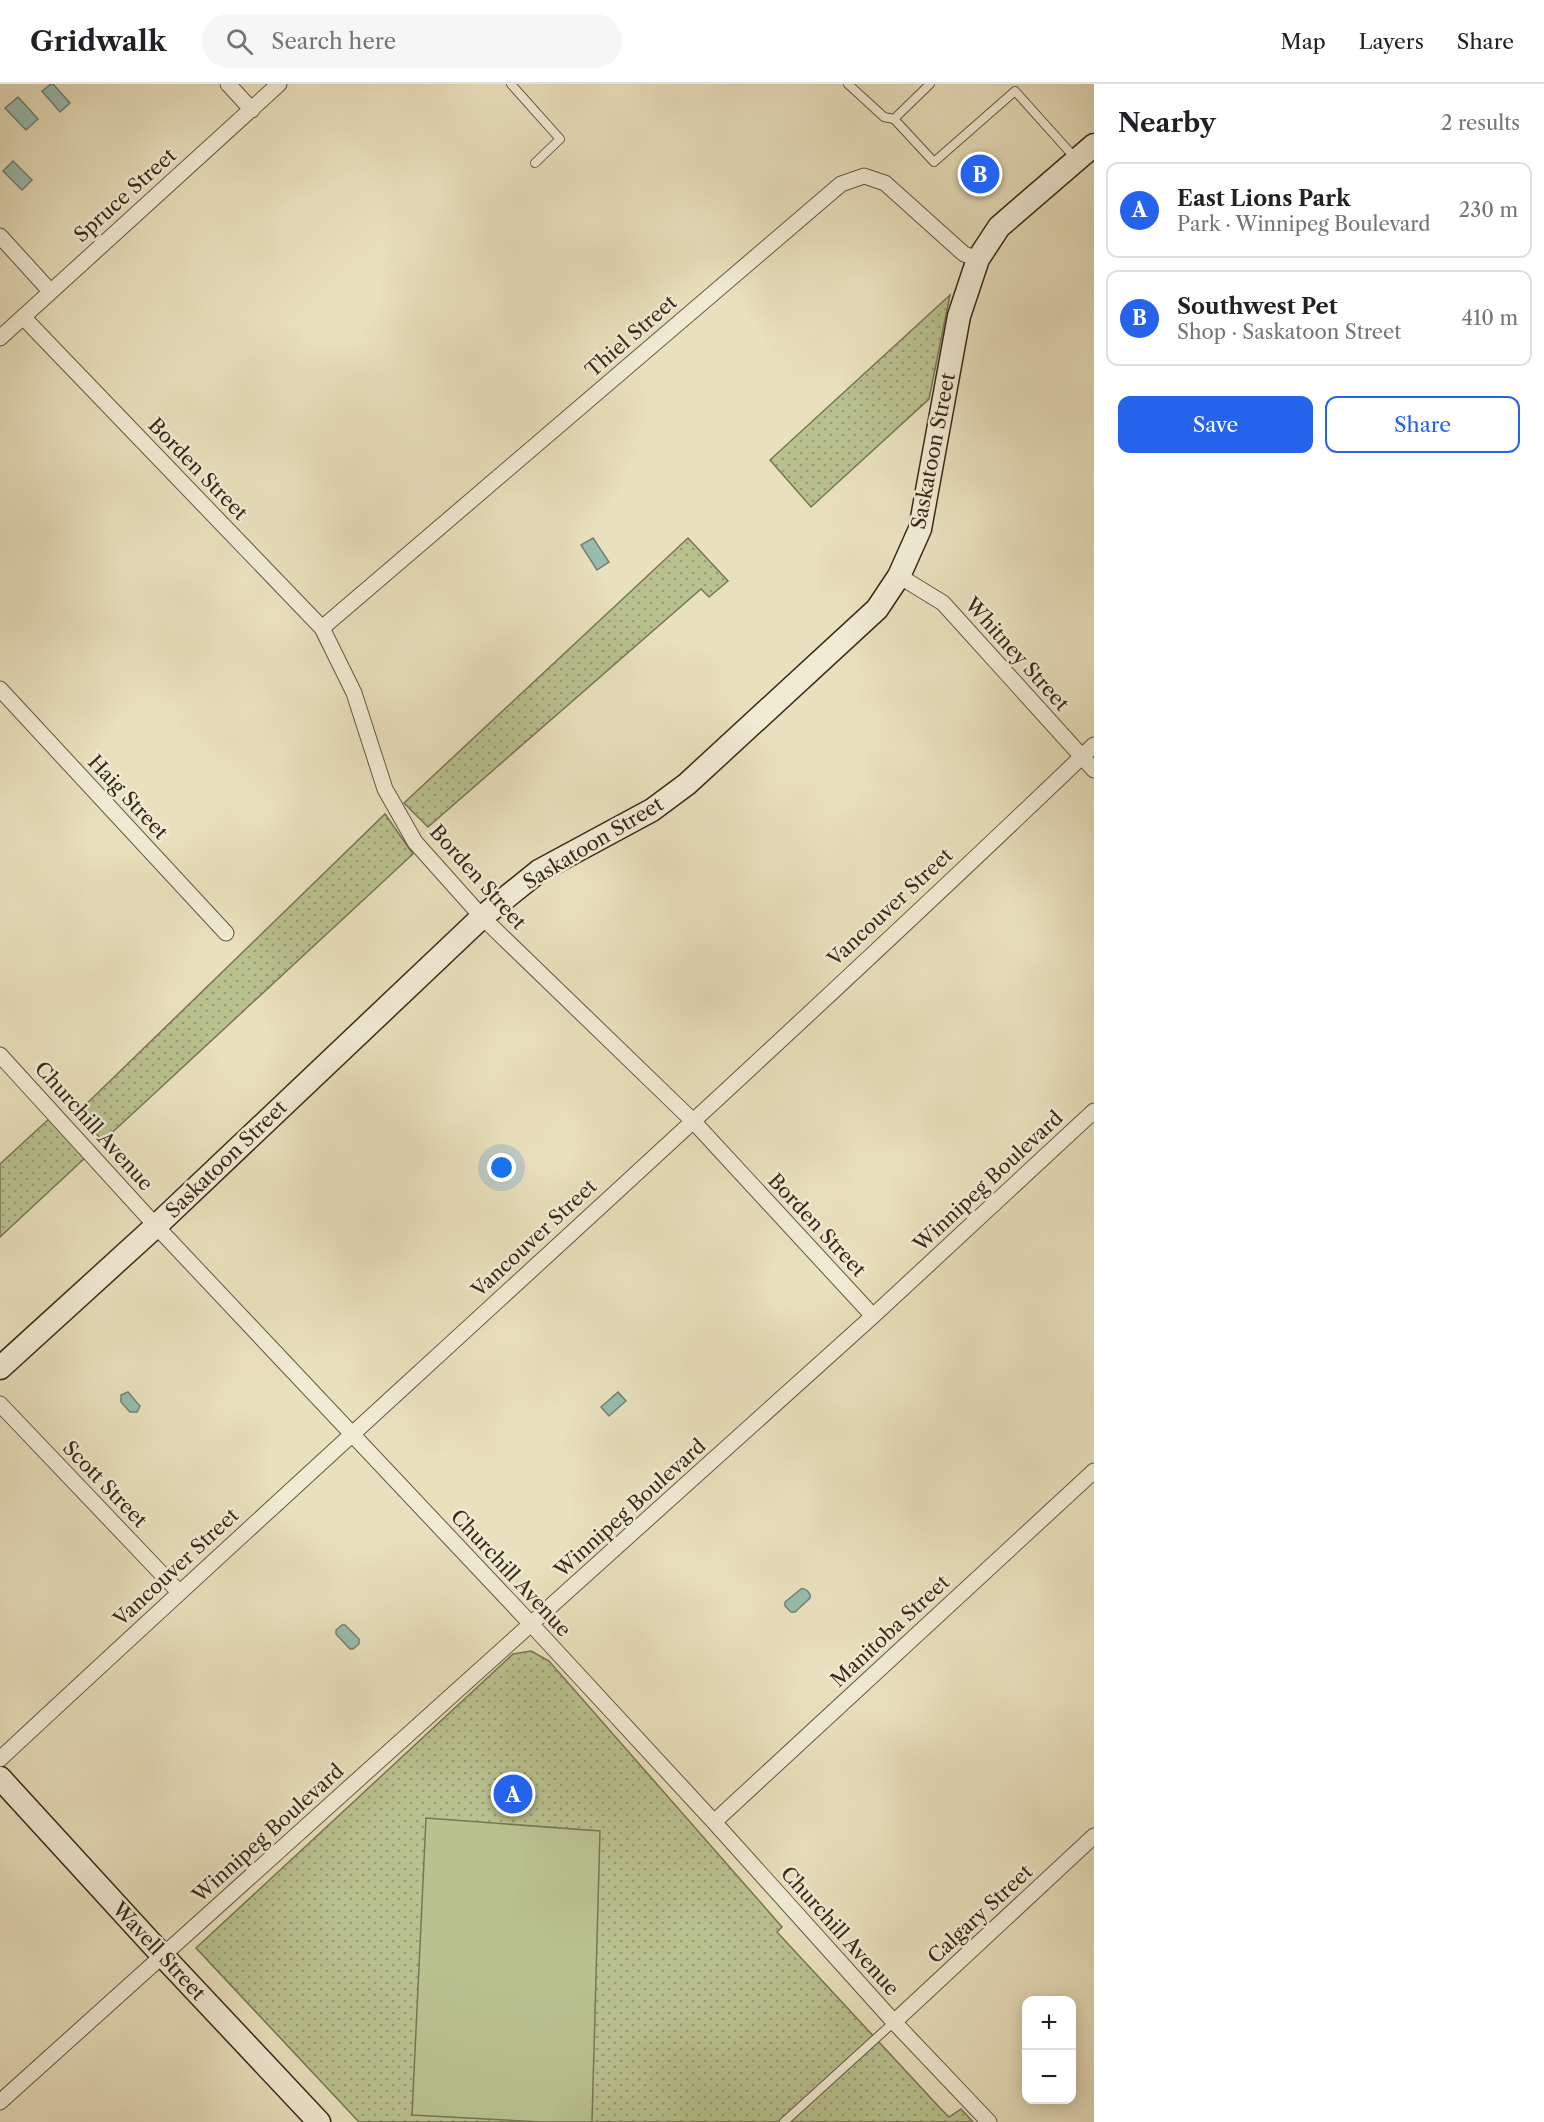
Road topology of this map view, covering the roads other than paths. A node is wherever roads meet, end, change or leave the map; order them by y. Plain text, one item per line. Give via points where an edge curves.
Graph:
1 (228, 84) edge
2 (279, 84) edge
3 (510, 84) edge
4 (848, 84) edge
5 (930, 84) edge
6 (252, 110) junction
7 (894, 119) junction
8 (1094, 145) edge
9 (1077, 160) junction
10 (535, 163) dead end
11 (0, 236) edge
12 (978, 259) junction
13 (50, 291) junction
14 (22, 317) junction
15 (0, 338) edge
16 (899, 576) junction
17 (322, 628) junction
18 (0, 689) edge
19 (1094, 745) edge
20 (1081, 757) junction
21 (1094, 770) edge
22 (482, 917) junction
23 (226, 933) dead end
24 (0, 1055) edge
25 (1094, 1111) edge
26 (693, 1121) junction
27 (156, 1226) junction
28 (873, 1316) junction
29 (0, 1368) edge
30 (0, 1404) edge
31 (353, 1435) junction
32 (1094, 1471) edge
33 (179, 1592) junction
34 (532, 1625) junction
35 (0, 1759) edge
36 (0, 1778) edge
37 (714, 1822) junction
38 (1094, 1836) edge
39 (163, 1956) junction
40 (894, 2022) junction
41 (0, 2102) edge
42 (319, 2122) edge
43 (784, 2122) edge
44 (989, 2122) edge

1 - 6 street
2 - 6 street, Spruce Street
3 - 10 lane via 560,138
4 - 7 lane via 884,117
5 - 7 lane
6 - 13 street, Spruce Street
7 - 9 lane via 934,162 1015,91
8 - 9 street, Saskatoon Street
9 - 12 street, Saskatoon Street via 999,227
11 - 13 street
12 - 16 street, Saskatoon Street via 959,316 920,529
12 - 17 street, Thiel Street via 964,254 885,183 864,176 842,184
13 - 14 street, Spruce Street
14 - 15 street, Spruce Street
14 - 17 street, Borden Street
16 - 20 street, Whitney Street via 944,603
16 - 22 street, Saskatoon Street via 877,609 687,784 652,810 539,871
17 - 22 street, Borden Street via 354,693 385,789 415,842
18 - 23 street, Haig Street
19 - 20 street, Vancouver Street
20 - 21 street, Whitney Street
20 - 26 street, Vancouver Street
22 - 26 street, Borden Street
22 - 27 street, Saskatoon Street
24 - 27 street, Churchill Avenue
25 - 28 street, Winnipeg Boulevard
26 - 28 street, Borden Street
26 - 31 street, Vancouver Street
27 - 29 street, Saskatoon Street
27 - 31 street, Churchill Avenue
28 - 34 street, Winnipeg Boulevard
30 - 33 street, Scott Street
31 - 33 street, Vancouver Street
31 - 34 street, Churchill Avenue
32 - 37 street, Manitoba Street
33 - 35 street, Vancouver Street
34 - 37 street, Churchill Avenue
34 - 39 street, Winnipeg Boulevard
36 - 39 street, Wavell Street
37 - 40 street, Churchill Avenue
38 - 40 street, Calgary Street
39 - 41 street, Winnipeg Boulevard
39 - 42 street, Wavell Street
40 - 43 lane
40 - 44 street, Churchill Avenue

